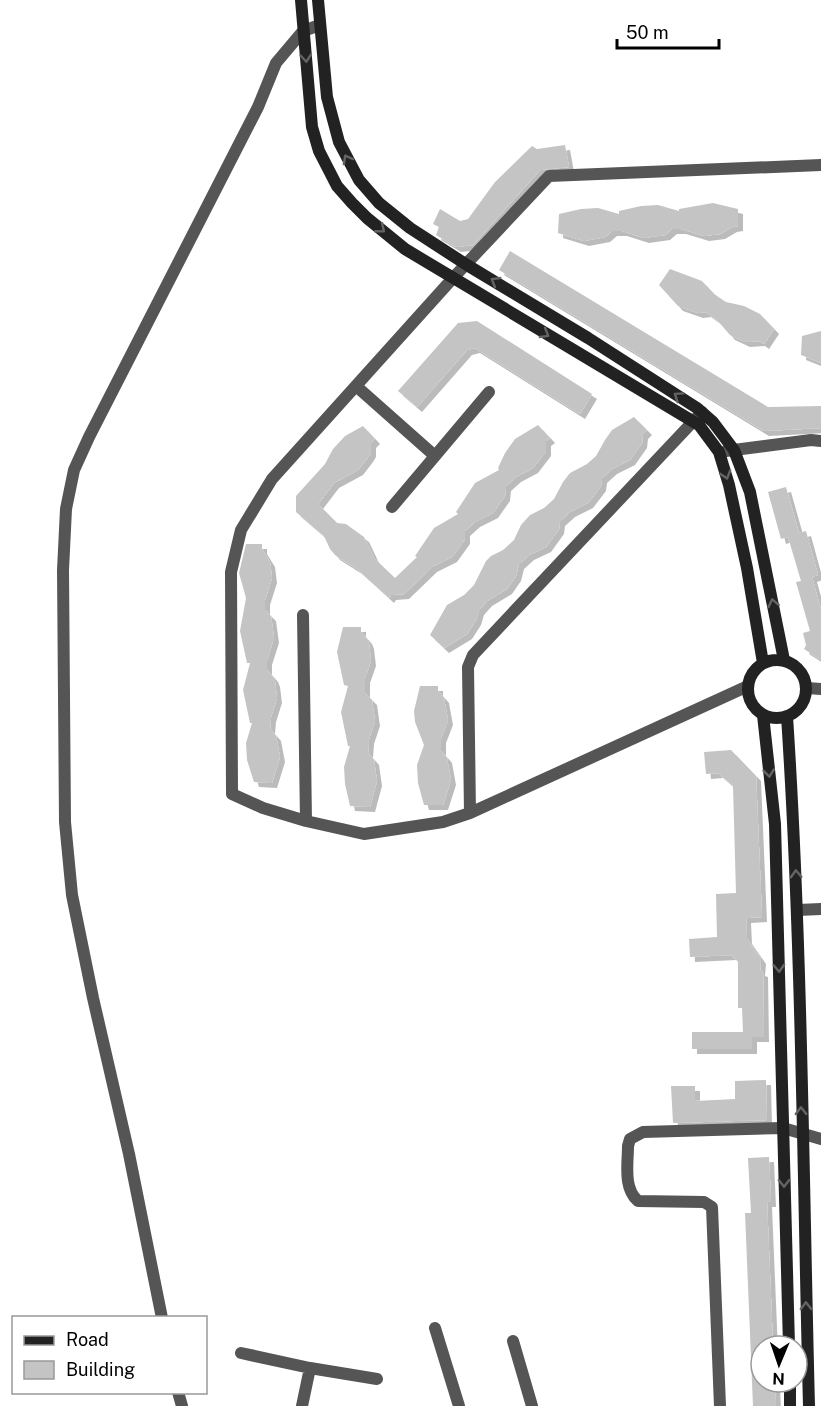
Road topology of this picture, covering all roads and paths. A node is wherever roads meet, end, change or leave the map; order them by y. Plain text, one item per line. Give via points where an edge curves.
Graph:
1 (301, 0) edge
2 (318, 0) edge
3 (320, 25) junction
4 (303, 31) junction
5 (821, 165) edge
6 (467, 265) junction
7 (453, 278) junction
8 (356, 386) junction
9 (489, 392) dead end
10 (702, 412) junction
11 (692, 421) junction
12 (821, 441) edge
13 (734, 450) junction
14 (719, 452) junction
15 (435, 456) junction
16 (392, 507) dead end
17 (303, 615) dead end
18 (784, 660) junction
19 (764, 663) junction
20 (748, 686) junction
21 (807, 688) junction
22 (821, 688) edge
23 (763, 715) junction
24 (787, 716) junction
25 (470, 813) junction
26 (306, 821) junction
27 (821, 909) edge
28 (798, 910) junction
29 (783, 1128) junction
30 (802, 1133) junction
31 (821, 1139) edge
32 (162, 1316) edge
33 (435, 1328) dead end
34 (789, 1334) edge
35 (513, 1341) dead end
36 (241, 1353) dead end
37 (310, 1368) junction
38 (377, 1379) dead end
39 (302, 1406) edge
40 (459, 1406) edge
41 (532, 1406) edge
42 (720, 1406) edge
43 (809, 1406) edge

1 - 4 main road
2 - 3 main road
3 - 4 street
6 -> 3 main road via 388,212 359,180 334,128
4 -> 7 main road via 312,127 337,186 367,218 405,249
4 - 32 street via 276,63 252,118 89,437 75,470 66,509 64,811 72,896
5 - 6 street via 549,176
6 - 7 street
10 -> 6 main road
7 - 8 street
7 -> 11 main road
8 - 15 street
8 - 26 street via 272,479 241,530 231,572 232,794
9 - 15 street
10 - 11 street
10 - 13 main road
11 - 14 main road
11 - 25 street via 473,655 468,668
12 - 13 street
13 - 14 street
18 -> 13 main road via 750,492
14 -> 19 main road via 747,568
15 - 16 street
17 - 26 street
18 - 19 main road
18 - 21 main road via 802,674
19 - 20 main road via 753,673
20 - 23 main road via 751,703
20 - 25 street
21 - 22 street
21 - 24 main road via 803,702
23 - 24 main road
23 -> 29 main road via 775,824
28 -> 24 main road
25 - 26 street via 443,822 364,834
27 - 28 street
30 -> 28 main road
29 - 30 street
29 -> 34 main road
29 - 42 street via 643,1132 630,1139 628,1146 628,1187 638,1201 704,1202 712,1207
30 - 31 street
43 -> 30 main road
33 - 40 street
35 - 41 street
36 - 37 street
37 - 38 street
37 - 39 street

